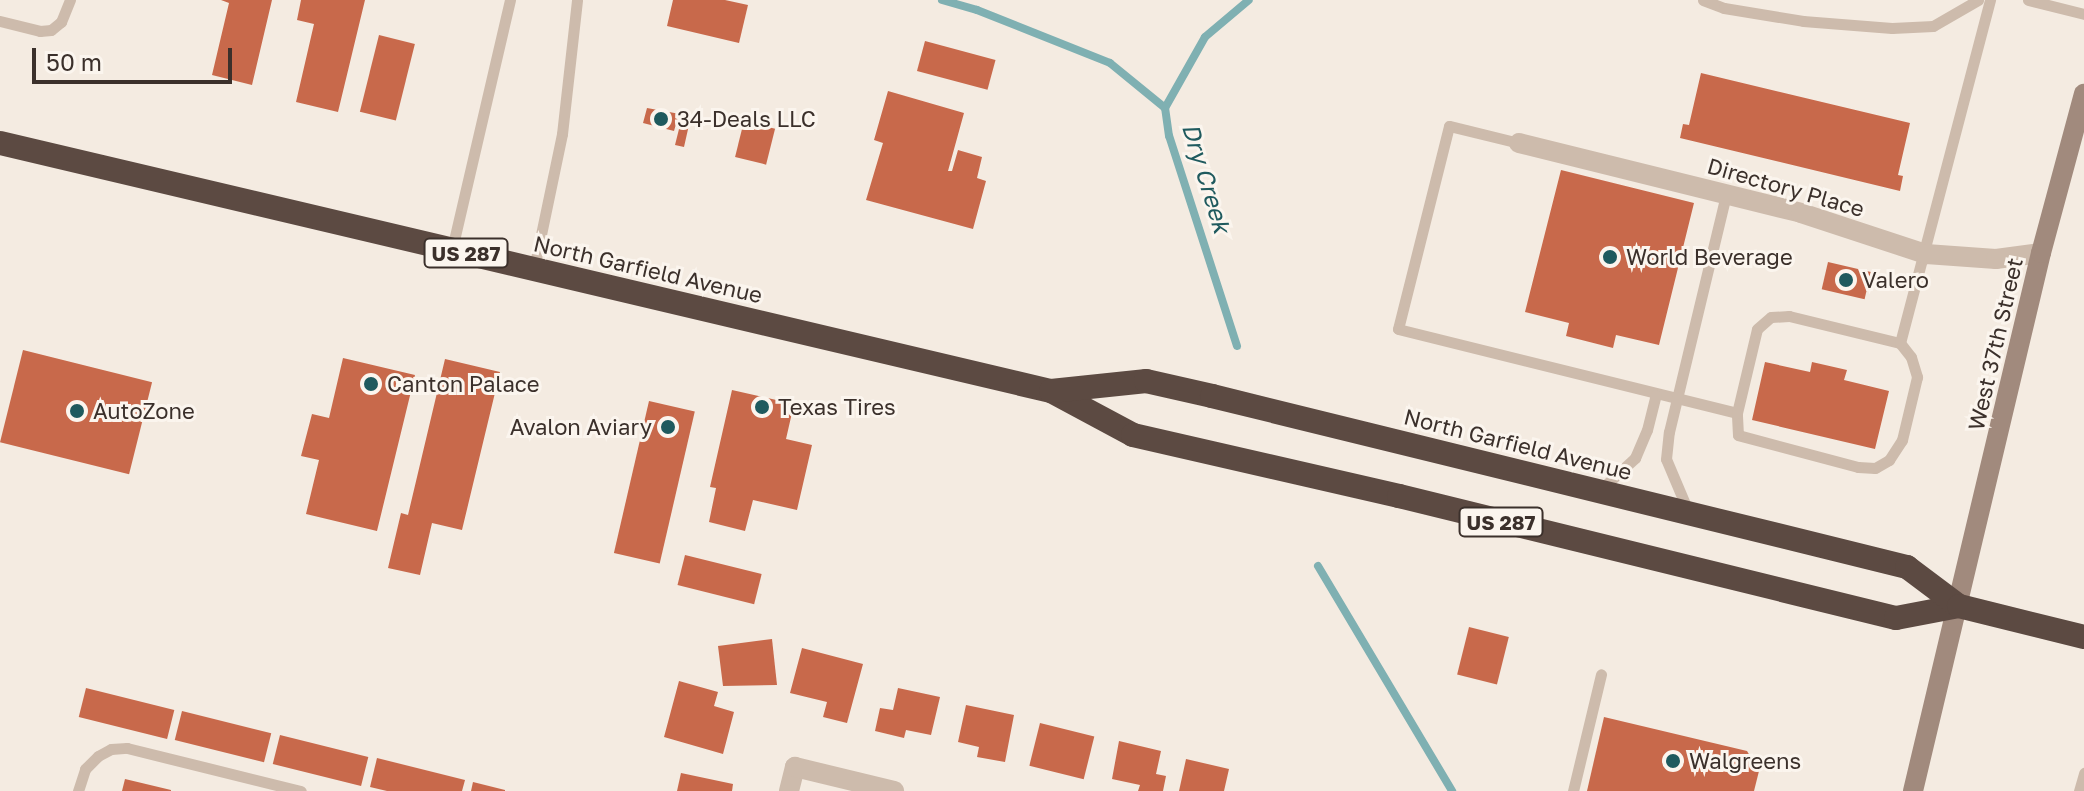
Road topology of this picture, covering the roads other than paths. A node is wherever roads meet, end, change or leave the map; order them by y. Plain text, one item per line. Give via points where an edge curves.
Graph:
1 (70, 0) edge
2 (510, 0) edge
3 (577, 0) edge
4 (1703, 0) edge
5 (1978, 0) edge
6 (1990, 0) edge
7 (2028, 0) edge
8 (2084, 14) edge
9 (0, 21) edge
10 (2084, 94) edge
11 (0, 143) edge
12 (1519, 143) joint
13 (1726, 195) junction
14 (452, 249) junction
15 (2041, 253) junction
16 (1926, 254) junction
17 (534, 269) junction
18 (1900, 343) junction
19 (1051, 391) junction
20 (1656, 395) junction
21 (1677, 399) junction
22 (1737, 413) junction
23 (1599, 491) junction
24 (1689, 513) junction
25 (1959, 606) junction
26 (2084, 637) edge
27 (1601, 674) dead end
28 (2084, 773) edge
29 (78, 791) edge
30 (301, 791) edge
31 (789, 791) edge
32 (894, 791) edge
33 (1573, 791) edge
34 (1913, 791) edge
35 (2079, 791) edge

1 - 9 lane via 61,22 51,30
2 - 14 lane
3 - 17 lane via 562,134
4 - 5 lane via 1803,21 1892,28 1933,26
6 - 16 lane
7 - 8 lane
10 - 15 street, West 37th Street
11 - 14 highway, North Garfield Avenue / US 287
12 - 13 street, Directory Place
12 - 20 lane via 1449,126 1398,329
13 - 16 street, Directory Place
13 - 21 lane
14 - 17 highway, North Garfield Avenue / US 287
15 - 16 street, Directory Place via 1996,259
15 - 25 street, West 37th Street
16 - 18 lane
17 - 19 highway, North Garfield Avenue / US 287
18 - 22 lane via 1789,316 1771,317 1757,329
18 - 22 lane via 1917,377 1902,440 1889,460 1875,468 1738,435
19 - 23 highway, North Garfield Avenue / US 287 via 1146,381
19 - 25 highway, North Garfield Avenue / US 287 via 1133,435 1866,611 1896,618
20 - 21 lane
20 - 23 lane via 1635,458
21 - 22 lane
21 - 24 lane via 1666,459
23 - 24 highway, North Garfield Avenue / US 287
24 - 25 highway, North Garfield Avenue / US 287 via 1907,567
25 - 26 highway, North Garfield Avenue / US 287
25 - 34 street, West 37th Street
27 - 33 lane
28 - 35 lane
29 - 30 lane via 85,769 98,756 127,748
31 - 32 street via 795,767

